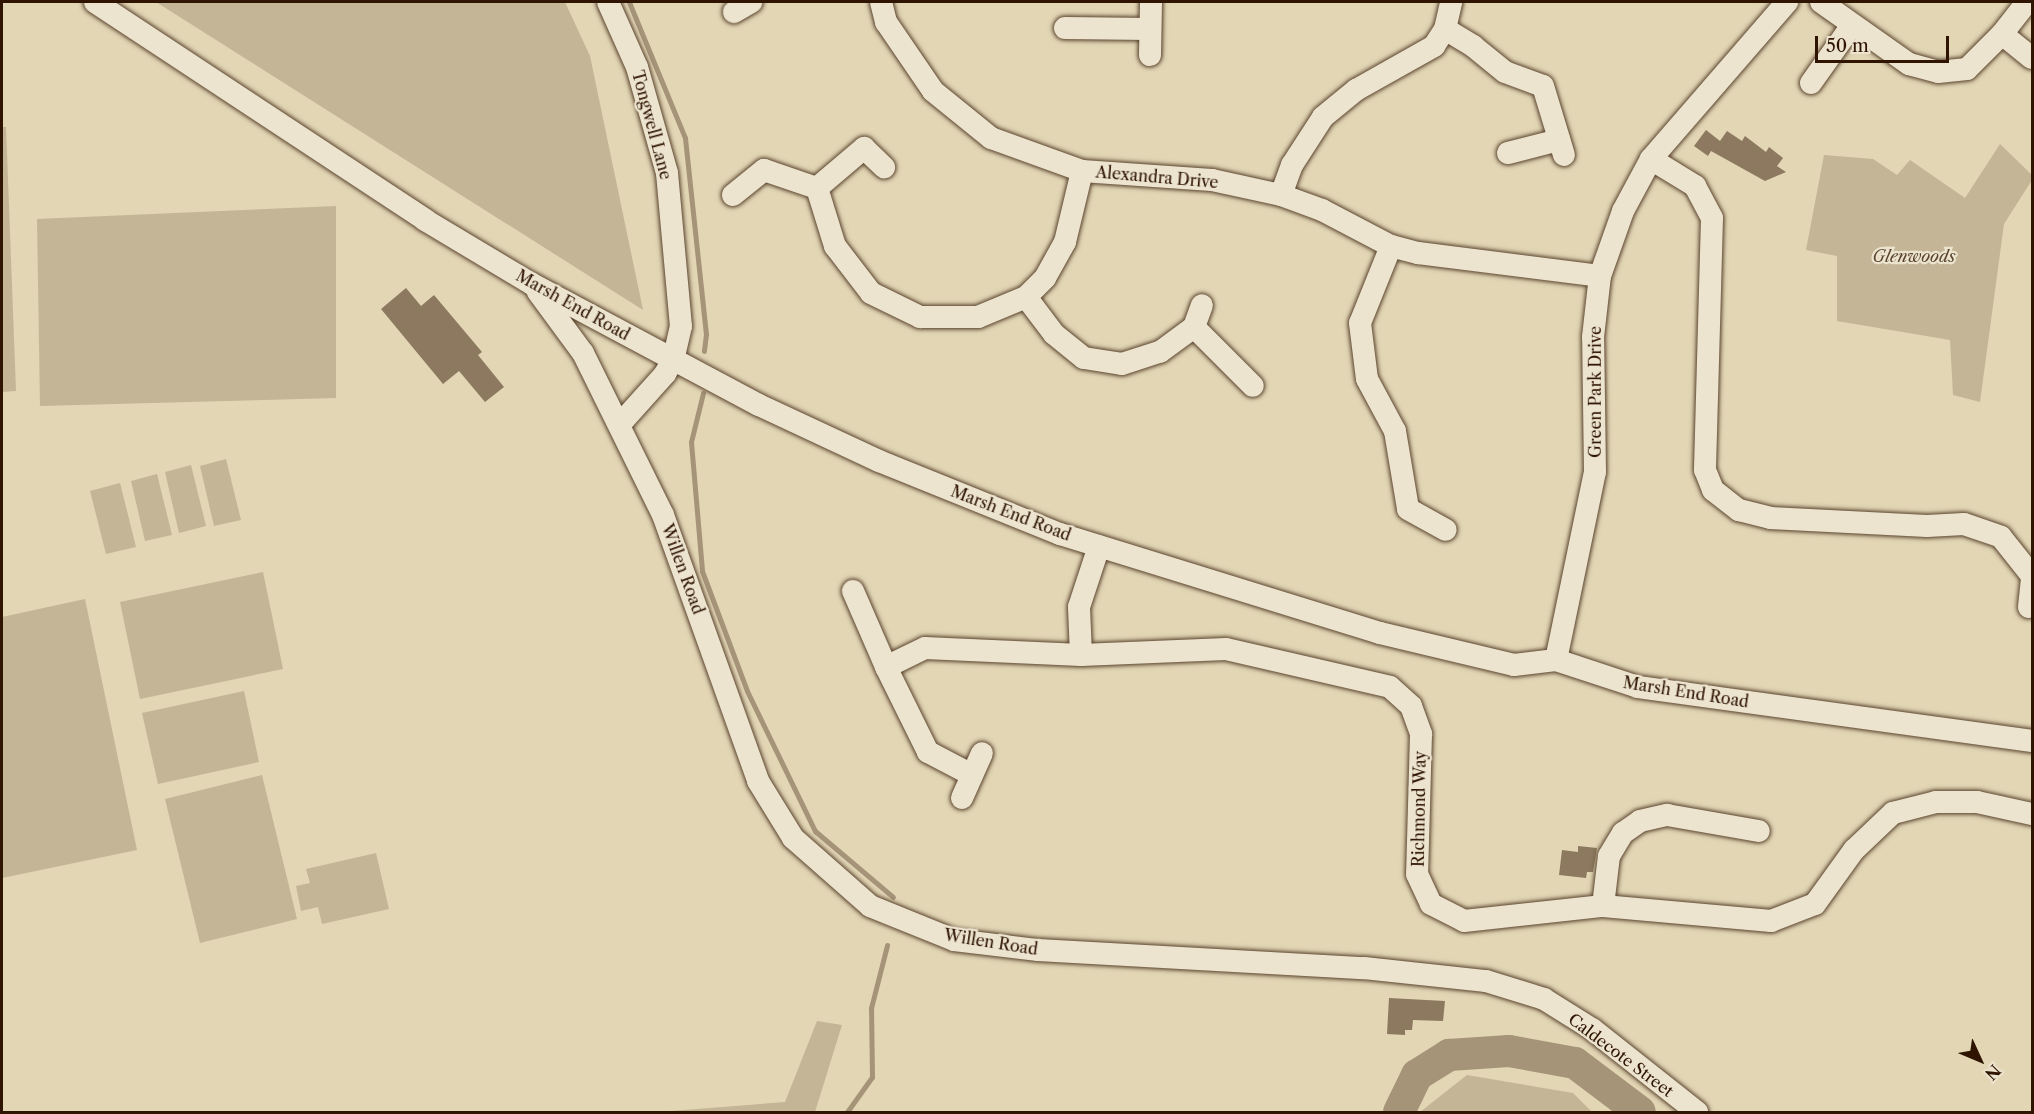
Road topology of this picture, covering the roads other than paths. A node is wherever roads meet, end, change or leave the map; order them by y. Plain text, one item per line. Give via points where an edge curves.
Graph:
1 (95, 2) edge
2 (608, 2) edge
3 (881, 2) edge
4 (1151, 2) edge
5 (1450, 2) edge
6 (1787, 2) edge
7 (1821, 2) edge
8 (2027, 2) edge
9 (1852, 25) junction
10 (1065, 28) dead end
11 (1149, 29) junction
12 (1444, 30) junction
13 (2002, 34) junction
14 (1150, 55) dead end
15 (2032, 58) edge
16 (1811, 83) dead end
17 (1508, 153) dead end
18 (1651, 159) junction
19 (884, 167) dead end
20 (1082, 171) junction
21 (817, 188) junction
22 (733, 195) dead end
23 (1281, 195) junction
24 (1391, 246) junction
25 (1600, 276) junction
26 (532, 284) junction
27 (1026, 297) junction
28 (1202, 305) dead end
29 (1194, 327) junction
30 (673, 360) junction
31 (1252, 386) dead end
32 (620, 424) junction
33 (1446, 530) dead end
34 (1099, 546) junction
35 (2032, 577) edge
36 (853, 591) dead end
37 (2029, 607) dead end
38 (1081, 655) junction
39 (1556, 660) junction
40 (886, 667) junction
41 (2032, 741) edge
42 (982, 753) dead end
43 (972, 776) junction
44 (962, 798) dead end
45 (2032, 814) edge
46 (1759, 831) dead end
47 (1603, 906) junction
48 (1544, 999) joint
49 (1697, 1113) edge

1 - 26 street, Marsh End Road via 425,220
2 - 30 street, Tongwell Lane via 637,67 667,173 681,326
3 - 20 street, Alexandra Drive via 886,22 933,91 991,138
4 - 11 street
5 - 12 street
6 - 18 street, Green Park Drive
7 - 9 street
8 - 13 street
9 - 13 street via 1909,64 1938,72 1967,69
9 - 16 street
10 - 11 street
11 - 14 street
12 - 17 street via 1473,46 1505,72 1543,86 1561,147
12 - 23 street via 1434,46 1356,90 1323,117 1292,165
13 - 15 street
18 - 25 street, Green Park Drive via 1623,211
18 - 35 street via 1695,186 1712,218 1705,470 1713,490 1739,510 1770,519 1964,524 2001,537
19 - 21 street via 864,148
20 - 23 street, Alexandra Drive via 1212,180
20 - 27 street via 1065,242 1045,278
21 - 22 street via 764,170
21 - 27 street via 836,246 871,293 920,317 978,317
23 - 24 street, Alexandra Drive via 1322,210
24 - 25 street, Alexandra Drive via 1418,253
24 - 33 street via 1360,323 1367,379 1395,431 1408,508
25 - 39 street, Green Park Drive via 1593,337 1595,472
26 - 30 street, Marsh End Road
26 - 32 street, Willen Road via 583,353
27 - 29 street via 1054,334 1083,358 1122,364 1160,352
28 - 29 street
29 - 31 street
30 - 32 street
30 - 34 street, Marsh End Road via 879,461
32 - 48 street, Willen Road via 688,578 758,782 793,838 870,906 954,940 1038,950 1376,969 1486,981
34 - 38 street via 1079,607
34 - 39 street, Marsh End Road via 1380,633 1514,665
35 - 37 street
36 - 40 street
38 - 40 street, Richmond Way via 925,648
38 - 47 street, Richmond Way via 1226,649 1390,687 1411,706 1420,734 1417,874 1431,904 1464,921
39 - 41 street, Marsh End Road via 1638,687
40 - 43 street via 928,752
42 - 43 street
43 - 44 street
45 - 47 street, Richmond Way via 1977,802 1936,802 1893,813 1854,850 1815,904 1771,921
46 - 47 street via 1667,815 1641,820 1623,833 1610,856
48 - 49 street, Caldecote Street via 1592,1029

